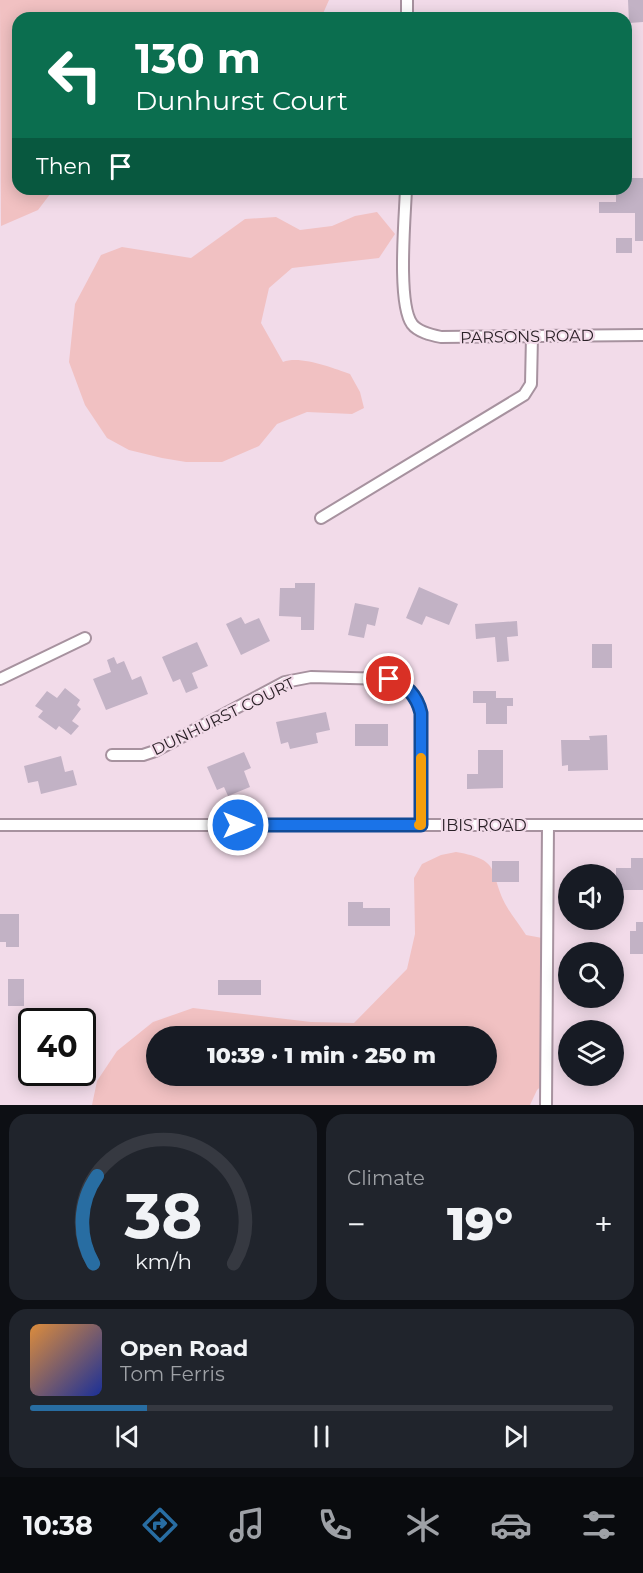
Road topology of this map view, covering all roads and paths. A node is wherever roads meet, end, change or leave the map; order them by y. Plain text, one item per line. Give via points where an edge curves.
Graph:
1 (405, 195) edge
2 (643, 335) edge
3 (532, 336) junction
4 (321, 518) dead end
5 (85, 638) dead end
6 (0, 679) edge
7 (112, 755) dead end
8 (0, 825) edge
9 (421, 825) junction
10 (548, 825) junction
11 (643, 825) edge
12 (546, 1105) edge

1 - 3 street, PARSONS ROAD via 404,294 413,326 441,337
2 - 3 street, PARSONS ROAD
3 - 4 street via 531,384 525,395
5 - 6 street
7 - 9 street, DUNHURST COURT via 155,751 298,678 389,679 408,689 419,703
8 - 9 street, IBIS ROAD
9 - 10 street, IBIS ROAD
10 - 11 street, IBIS ROAD
10 - 12 street

